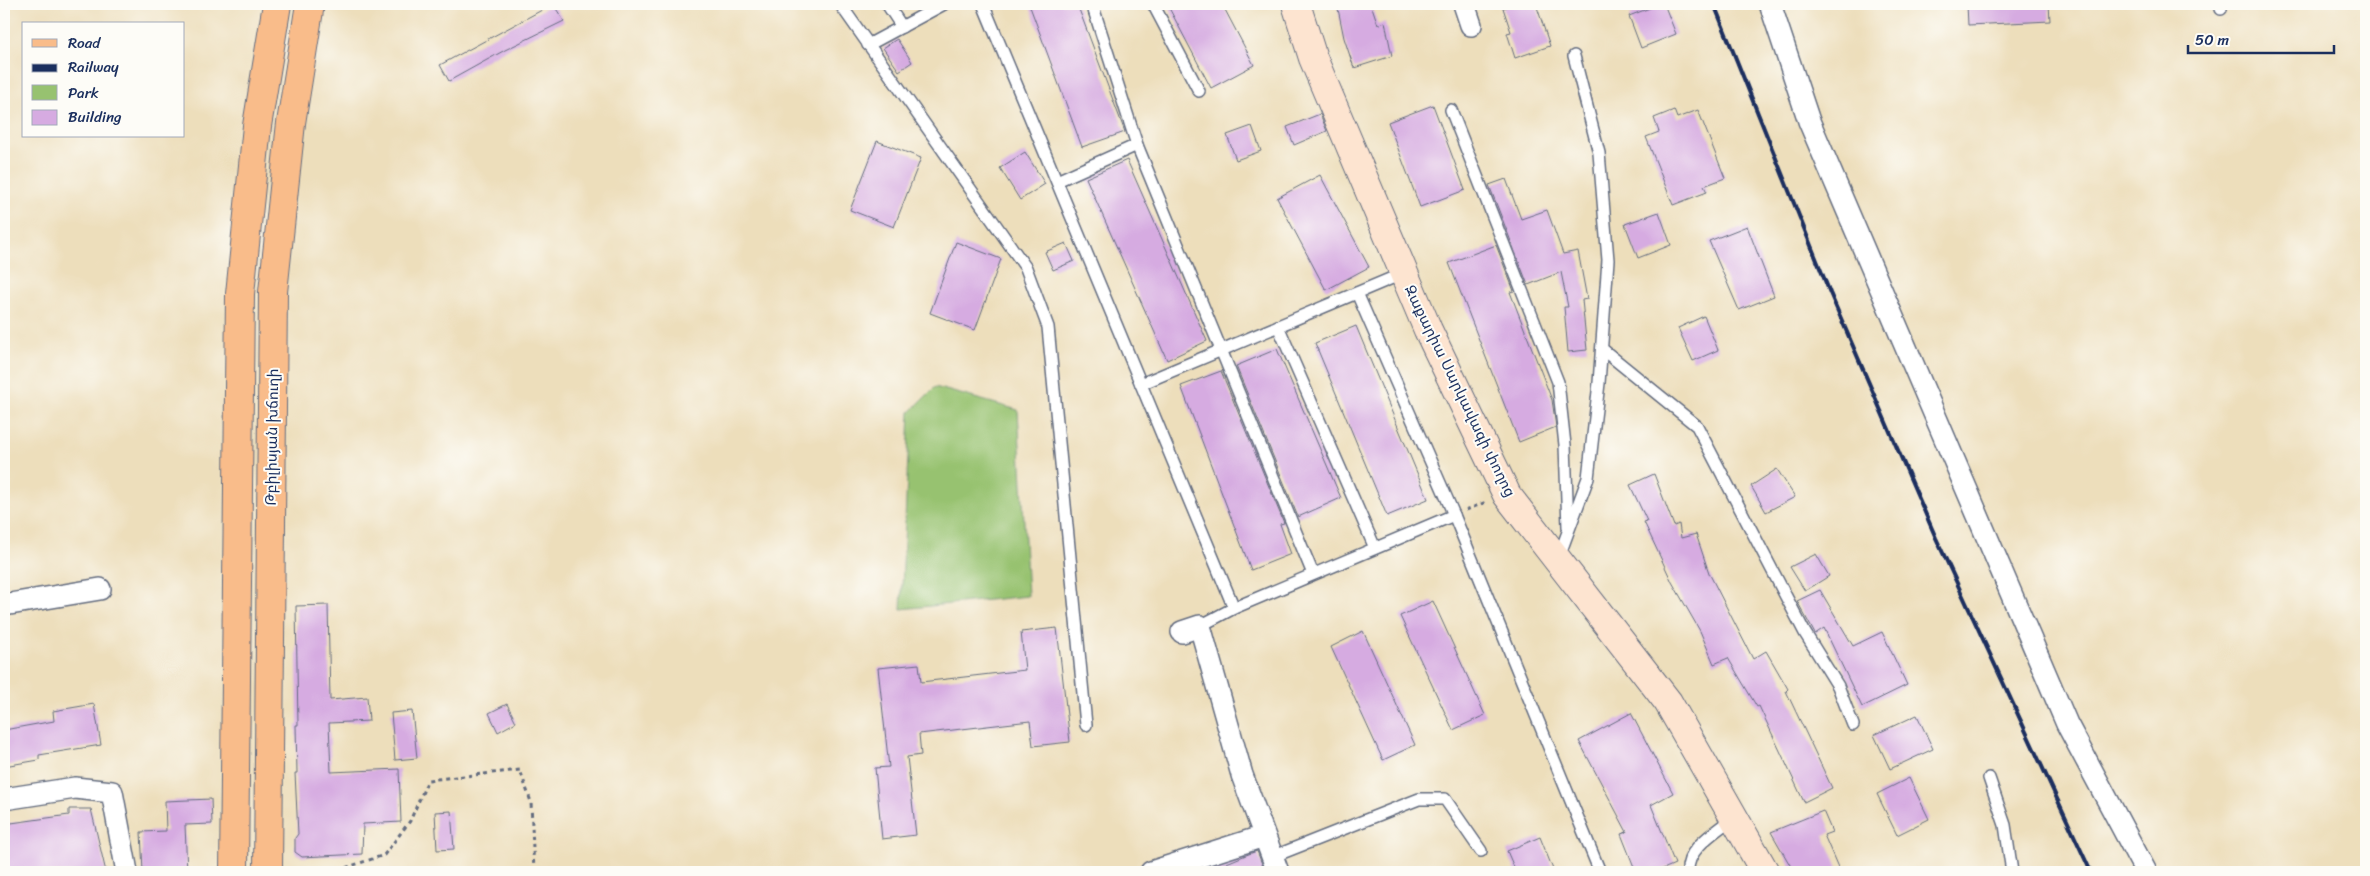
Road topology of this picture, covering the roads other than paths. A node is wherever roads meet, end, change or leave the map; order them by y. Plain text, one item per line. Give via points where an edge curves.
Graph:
1 (277, 4) edge
2 (310, 4) edge
3 (840, 4) edge
4 (887, 4) edge
5 (944, 4) edge
6 (983, 4) edge
7 (1092, 4) edge
8 (1153, 4) edge
9 (1296, 4) edge
10 (1464, 4) edge
11 (1770, 4) edge
12 (1471, 25) dead end
13 (902, 27) junction
14 (868, 45) junction
15 (1574, 56) dead end
16 (1199, 91) dead end
17 (1451, 110) dead end
18 (1137, 145) junction
19 (1057, 181) junction
20 (1404, 273) junction
21 (1357, 293) junction
22 (1278, 326) junction
23 (1602, 349) junction
24 (1220, 350) junction
25 (1141, 384) junction
26 (1454, 514) junction
27 (1569, 531) junction
28 (1375, 548) junction
29 (1558, 560) junction
30 (1313, 574) junction
31 (100, 589) dead end
32 (4, 605) edge
33 (1234, 608) junction
34 (1191, 629) joint
35 (1086, 725) dead end
36 (1853, 725) dead end
37 (1989, 778) dead end
38 (4, 799) edge
39 (1734, 816) junction
40 (1264, 836) junction
41 (1481, 851) dead end
42 (1275, 864) edge
43 (268, 871) edge
44 (126, 872) edge
45 (234, 872) edge
46 (1151, 872) edge
47 (1600, 872) edge
48 (1688, 872) edge
49 (1764, 872) edge
50 (2012, 872) edge
51 (2146, 872) edge

1 - 45 main road via 257,126 240,294
2 - 43 main road, Թբիլիսյան խճուղի via 291,123 273,292
3 - 14 lane
4 - 13 lane
5 - 13 lane
6 - 19 lane
7 - 18 lane
8 - 16 lane
9 - 20 main road, Զաքարիա Սարկավագի փողոց via 1313,58
10 - 12 street
11 - 51 street via 1809,122 2067,724
13 - 14 lane
14 - 35 lane via 1026,268 1048,327
15 - 23 lane via 1599,154 1608,260
17 - 27 lane via 1558,382
18 - 19 lane
18 - 24 lane
19 - 25 lane
20 - 21 lane
20 - 29 main road, Զաքարիա Սարկավագի փողոց via 1507,494
21 - 22 lane
21 - 26 lane
22 - 24 lane
22 - 28 lane
23 - 27 lane via 1588,478
23 - 36 lane via 1697,426 1805,633 1838,686
24 - 25 lane
24 - 30 lane
25 - 33 lane
26 - 28 lane
26 - 47 lane
27 - 29 lane
28 - 30 lane
29 - 39 main road, Զաքարիա Սարկավագի փողոց via 1668,702
30 - 33 lane
31 - 32 street
33 - 34 lane
34 - 40 street
37 - 50 lane via 2005,825
38 - 44 street via 75,788 112,792
39 - 48 lane via 1692,853 1687,863
39 - 49 main road, Զաքարիա Սարկավագի փողոց
40 - 42 street
40 - 46 street
41 - 42 lane via 1446,799 1419,799

